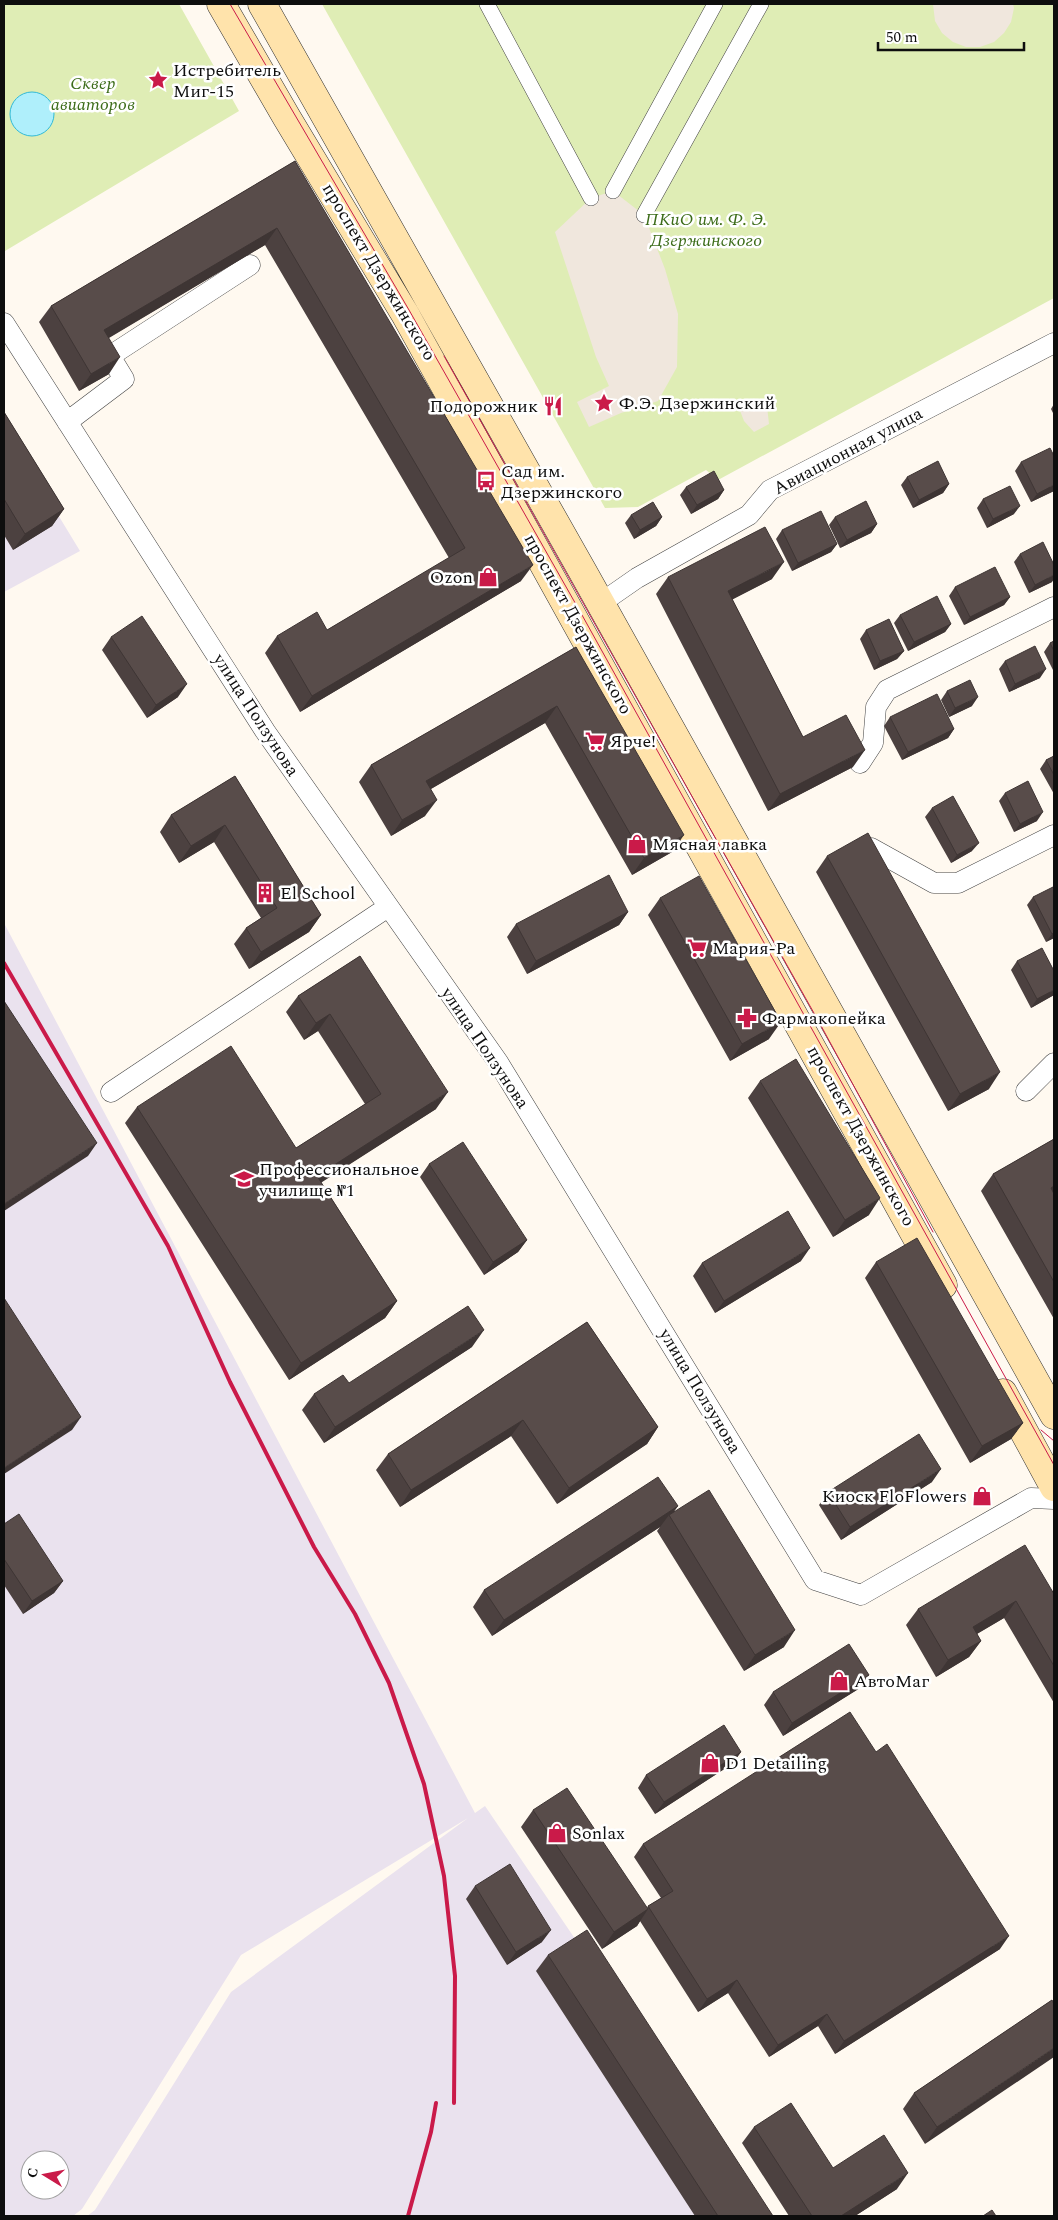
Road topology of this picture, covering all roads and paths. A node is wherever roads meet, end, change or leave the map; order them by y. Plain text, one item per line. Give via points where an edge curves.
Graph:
1 (221, 4) edge
2 (262, 4) edge
3 (488, 4) edge
4 (715, 4) edge
5 (760, 4) edge
6 (613, 191) dead end
7 (591, 198) dead end
8 (644, 215) dead end
9 (250, 265) dead end
10 (4, 323) edge
11 (1054, 343) edge
12 (67, 422) junction
13 (601, 603) junction
14 (1054, 606) edge
15 (576, 619) junction
16 (860, 763) edge
17 (1054, 834) edge
18 (871, 848) edge
19 (388, 907) junction
20 (1054, 1063) edge
21 (1026, 1091) dead end
22 (111, 1092) dead end
23 (953, 1303) edge
24 (992, 1372) edge
25 (1054, 1415) edge
26 (1046, 1479) edge
27 (1054, 1499) edge

1 - 15 main road, проспект Дзержинского via 405,314
2 - 13 main road, проспект Дзержинского
3 - 7 street
4 - 6 street
5 - 8 street
9 - 12 street via 110,356 124,380
10 - 12 street, улица Ползунова
11 - 13 street, Авиационная улица via 770,490 749,516 637,578
12 - 19 street, улица Ползунова via 265,731
13 - 15 main road
13 - 25 main road, проспект Дзержинского
14 - 16 street via 887,690 876,707 872,743
15 - 23 main road, проспект Дзержинского
17 - 18 street via 958,883 934,883
19 - 22 street
19 - 26 street, улица Ползунова via 498,1062 815,1580 861,1595
20 - 21 street
24 - 26 main road
26 - 27 street

